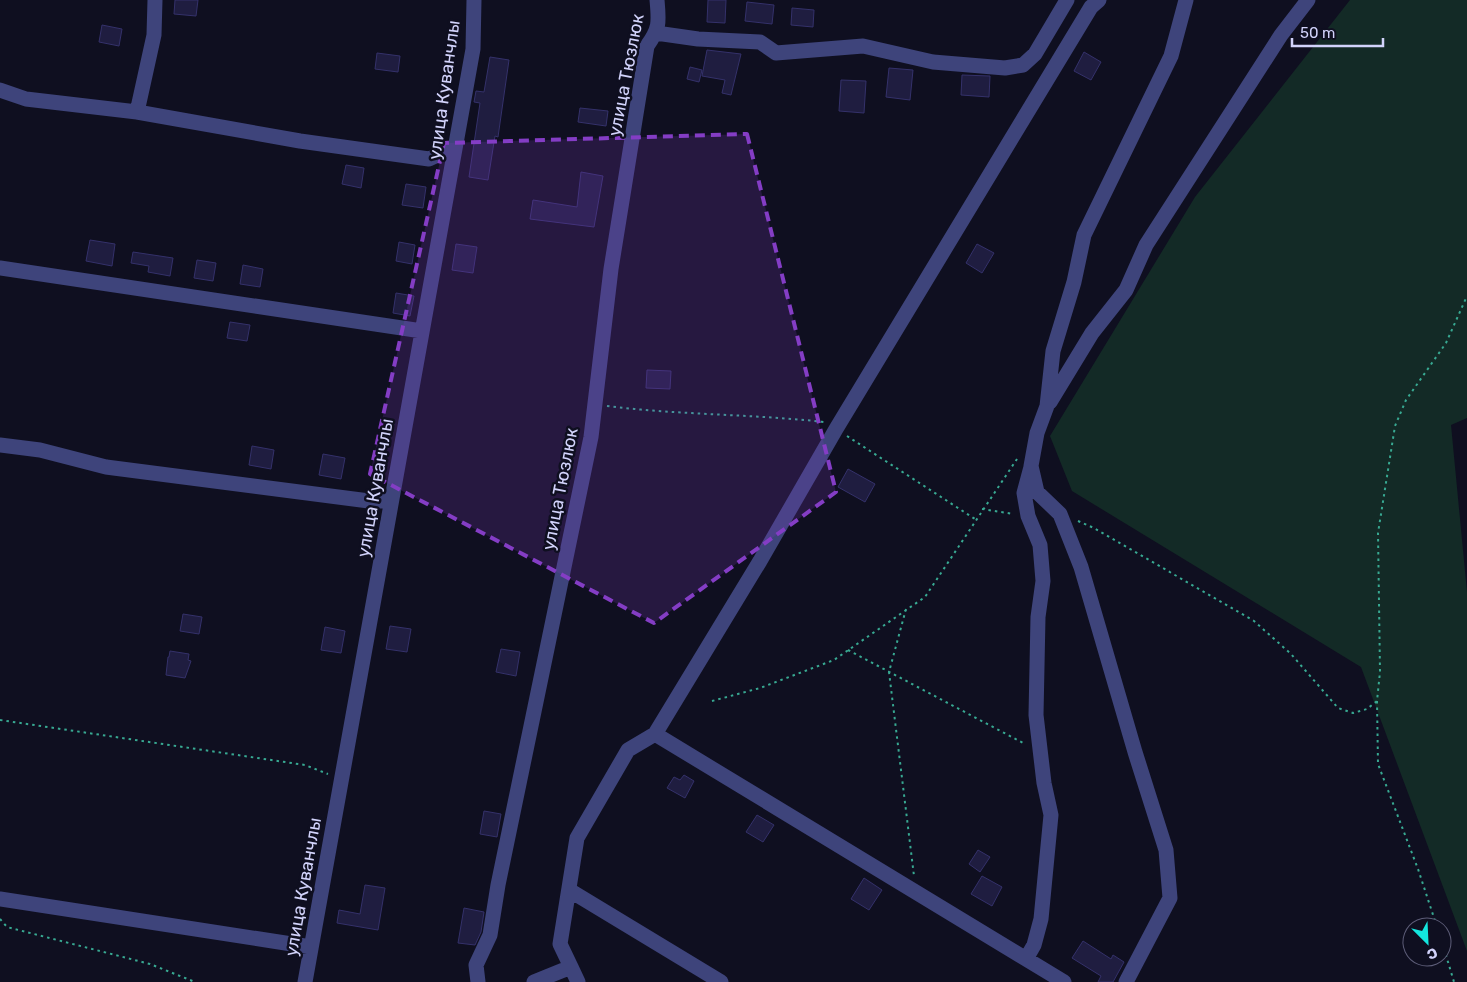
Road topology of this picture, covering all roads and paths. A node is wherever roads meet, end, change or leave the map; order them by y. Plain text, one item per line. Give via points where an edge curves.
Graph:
1 (154, 0) edge
2 (474, 0) edge
3 (657, 0) edge
4 (1067, 0) edge
5 (1099, 0) edge
6 (1186, 0) edge
7 (1308, 0) edge
8 (656, 34) junction
9 (0, 90) edge
10 (136, 112) junction
11 (455, 147) junction
12 (0, 268) edge
13 (1467, 296) edge
14 (422, 331) junction
15 (595, 404) junction
16 (1047, 406) junction
17 (836, 428) junction
18 (0, 445) edge
19 (1022, 453) dead end
20 (1031, 466) junction
21 (391, 501) junction
22 (1060, 514) junction
23 (975, 519) junction
24 (906, 610) junction
25 (848, 650) junction
26 (889, 672) junction
27 (712, 701) dead end
28 (1377, 701) junction
29 (0, 720) edge
30 (654, 734) junction
31 (1040, 753) junction
32 (341, 779) junction
33 (569, 890) junction
34 (916, 892) junction
35 (0, 900) edge
36 (1434, 917) edge
37 (0, 919) edge
38 (311, 947) junction
39 (1026, 959) junction
40 (571, 967) junction
41 (1450, 967) edge
42 (195, 982) edge
43 (305, 982) edge
44 (478, 982) edge
45 (534, 982) edge
46 (578, 982) edge
47 (721, 982) edge
48 (1064, 982) edge
49 (1126, 982) edge
50 (1454, 982) edge

1 - 10 street via 154,35
2 - 11 street, улица Куванчлы via 472,49
3 - 8 street, улица Тюзлюк via 659,24
4 - 8 street via 1035,54 1023,65 1004,68 933,62 863,46 776,53 760,42
5 - 17 street via 1091,7
6 - 16 street via 1171,56 1084,235 1054,351
7 - 16 street via 1281,35 1146,245 1126,290 1092,333
8 - 15 street, улица Тюзлюк via 647,46 645,56 611,269
9 - 10 street via 26,99
10 - 11 street via 428,159
11 - 14 street, улица Куванчлы
12 - 14 street
13 - 28 path via 1446,343 1406,400 1395,426 1378,533 1380,672
14 - 21 street, улица Куванчлы
15 - 17 path via 673,412 767,416 826,422
15 - 44 street, улица Тюзлюк via 490,935 476,965
16 - 20 street via 1037,433
17 - 23 path
17 - 30 street via 760,561
18 - 21 street via 40,450 106,467 369,501
19 - 23 path
20 - 22 street via 1037,492
20 - 31 street via 1024,493 1028,516 1040,545 1044,581 1038,617 1036,715
21 - 32 street, улица Куванчлы
22 - 28 path via 1094,528 1254,621 1291,654 1338,708 1353,713 1367,710
22 - 49 street via 1081,567 1166,850 1170,898
23 - 24 path via 924,597
24 - 25 path
24 - 26 path
25 - 26 path
25 - 27 path via 834,660 760,688
26 - 31 path
26 - 34 path
28 - 36 path via 1378,764
29 - 32 path via 305,765
30 - 33 street via 628,750 577,838
30 - 34 street
31 - 39 street via 1051,815 1040,919 1034,944
32 - 38 street, улица Куванчлы
33 - 40 street via 560,944
33 - 47 street
34 - 39 street
35 - 38 street
37 - 42 path via 7,927 150,964
38 - 43 street, улица Куванчлы
39 - 48 street
40 - 45 street
40 - 46 street
41 - 50 path

